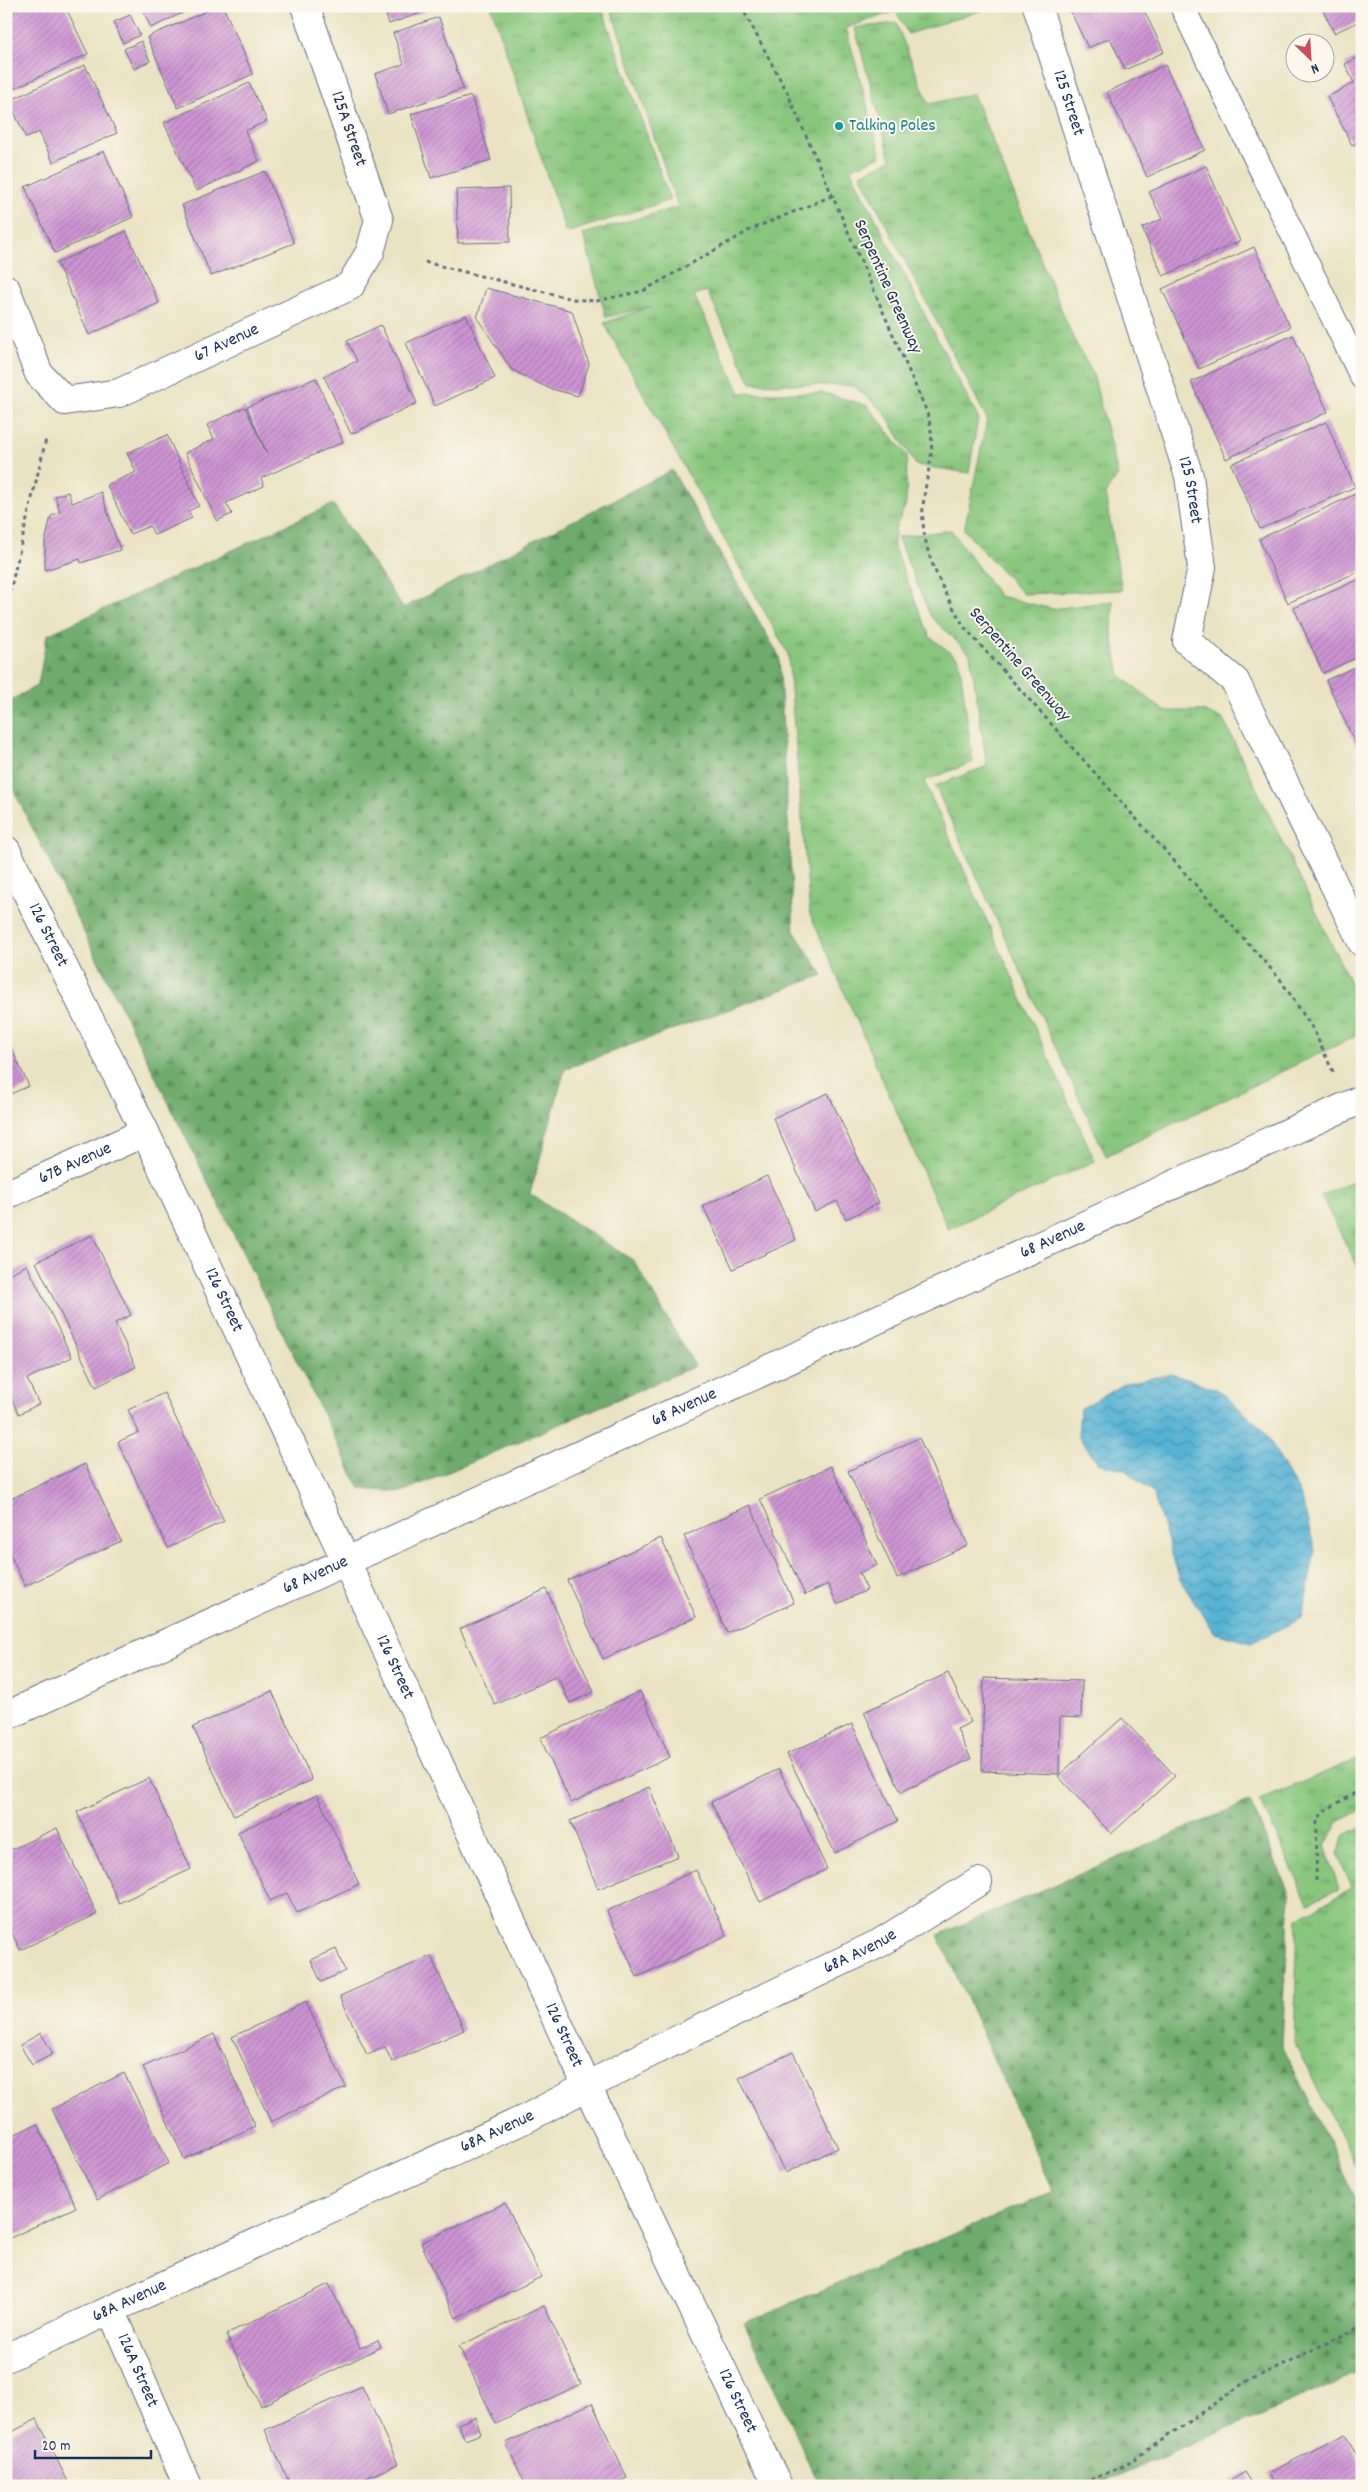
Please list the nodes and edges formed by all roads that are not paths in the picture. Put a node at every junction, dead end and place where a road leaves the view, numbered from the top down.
1 (305, 6) edge
2 (1037, 6) edge
3 (1182, 6) edge
4 (370, 252) joint
5 (6, 289) edge
6 (1362, 377) edge
7 (6, 850) edge
8 (1362, 942) edge
9 (1362, 1099) edge
10 (145, 1132) junction
11 (6, 1195) edge
12 (346, 1561) junction
13 (6, 1716) edge
14 (978, 1882) dead end
15 (586, 2084) junction
16 (111, 2310) junction
17 (6, 2358) edge
18 (188, 2486) edge
19 (778, 2486) edge

1 - 4 street, 125A Street
2 - 8 street, 125 Street
3 - 6 lane
4 - 5 street, 67 Avenue
7 - 10 street, 126 Street
9 - 12 street, 68 Avenue
10 - 11 street, 67B Avenue
10 - 12 street, 126 Street
12 - 13 street, 68 Avenue
12 - 15 street, 126 Street
14 - 15 street, 68A Avenue
15 - 16 street, 68A Avenue
15 - 19 street, 126 Street
16 - 17 street, 68A Avenue
16 - 18 street, 126A Street

